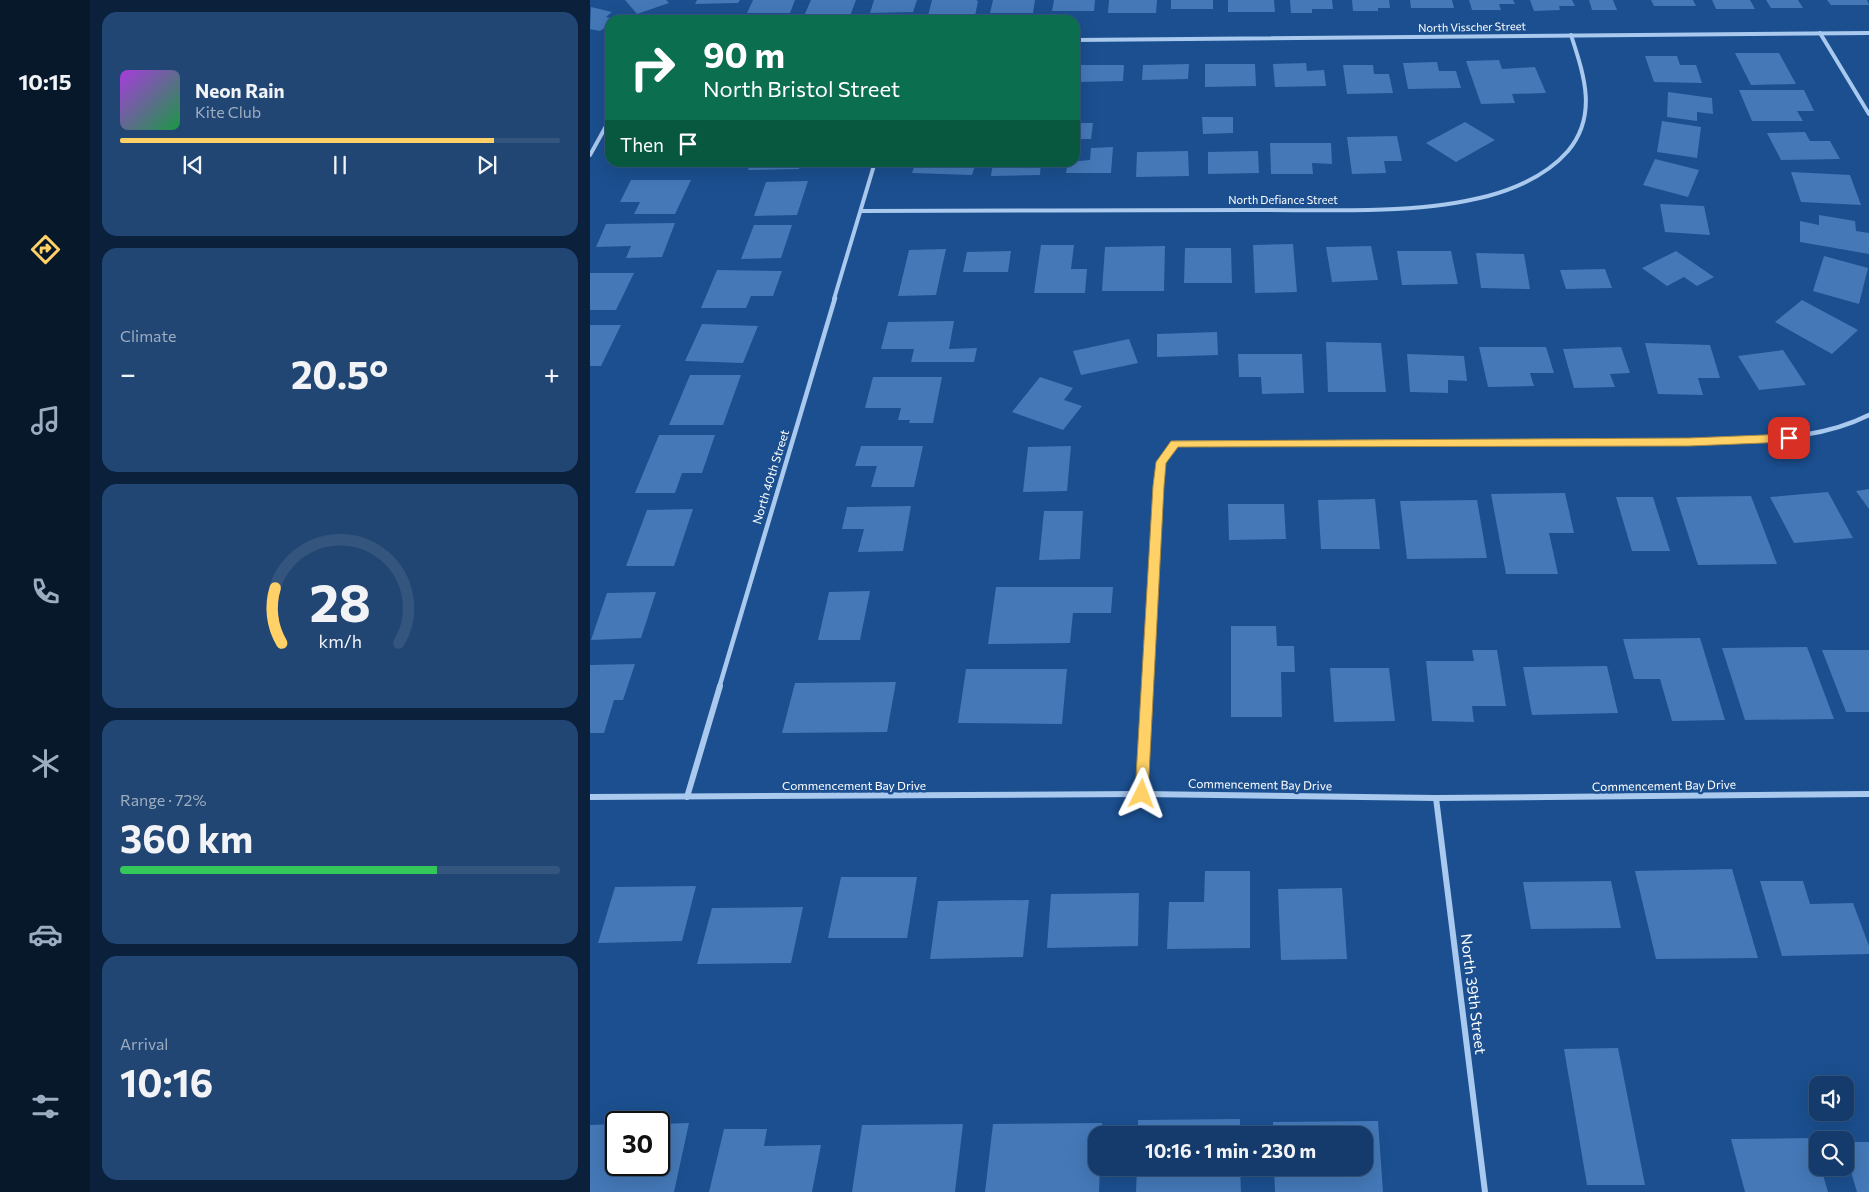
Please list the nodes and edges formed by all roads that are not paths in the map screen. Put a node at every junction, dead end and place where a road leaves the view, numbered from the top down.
1 (1869, 32) edge
2 (1820, 33) junction
3 (1571, 35) junction
4 (1080, 40) edge
5 (1869, 114) edge
6 (605, 128) edge
7 (590, 155) edge
8 (874, 167) edge
9 (861, 211) junction
10 (1869, 415) edge
11 (1142, 794) junction
12 (1869, 794) edge
13 (687, 797) junction
14 (590, 798) edge
15 (1436, 798) junction
16 (1485, 1192) edge

1 - 2 street, North Visscher Street
2 - 3 street, North Visscher Street
2 - 5 street
3 - 4 street, North Visscher Street
3 - 9 street, North Defiance Street
6 - 7 street
8 - 9 street, North 40th Street
9 - 13 street, North 40th Street
10 - 11 street
11 - 13 street, Commencement Bay Drive
11 - 15 street, Commencement Bay Drive
12 - 15 street, Commencement Bay Drive
13 - 14 street, Commencement Bay Drive
15 - 16 street, North 39th Street

